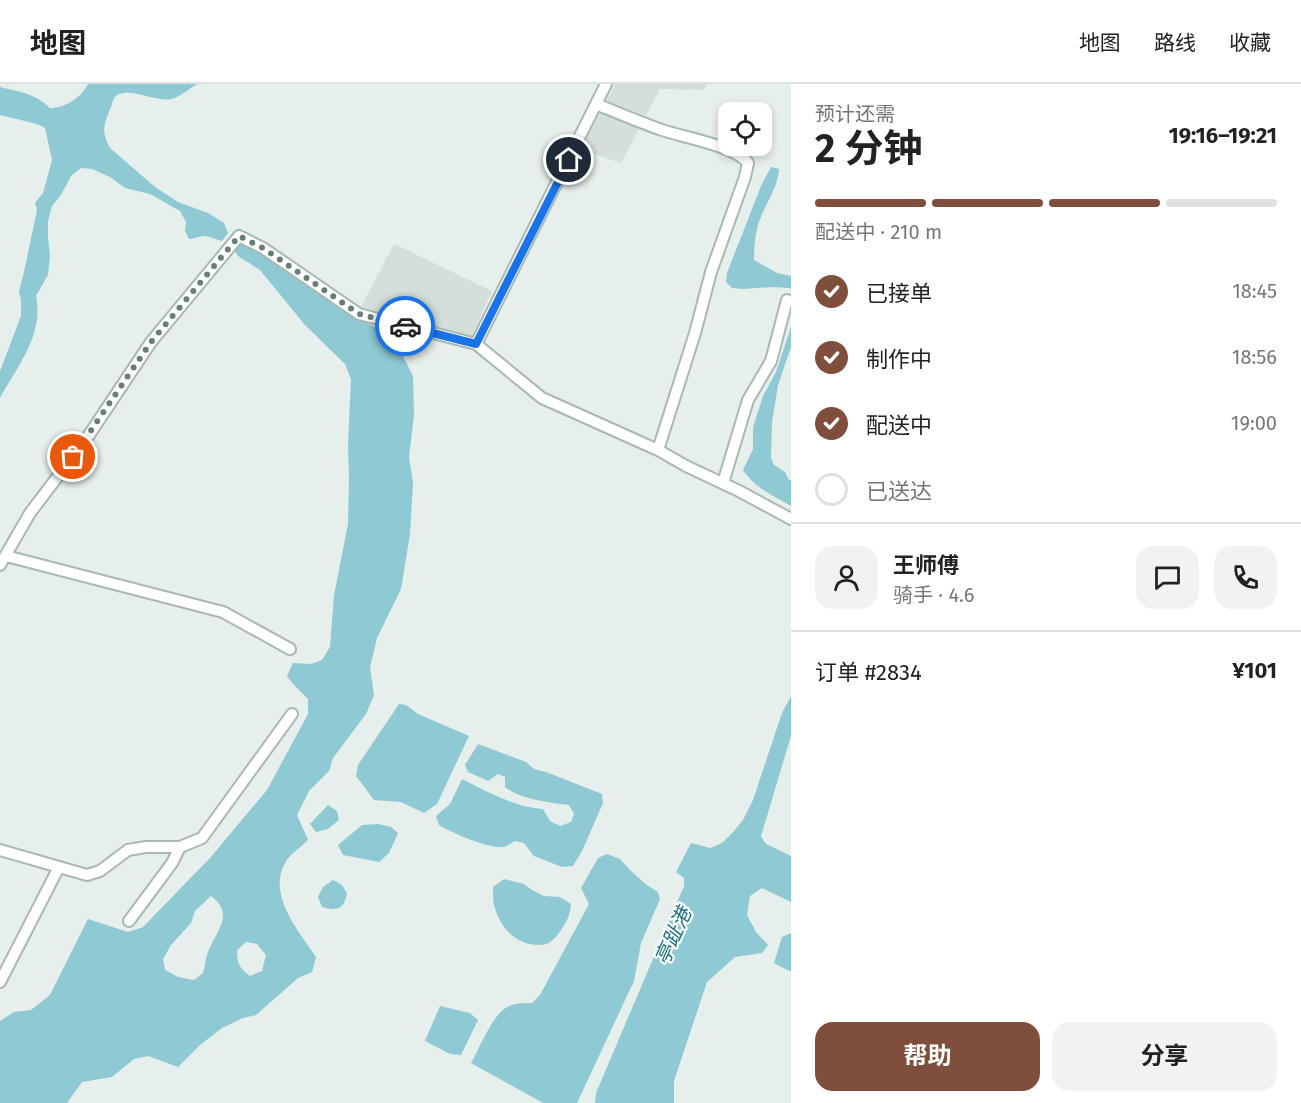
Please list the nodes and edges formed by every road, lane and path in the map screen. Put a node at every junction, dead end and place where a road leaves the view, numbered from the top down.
1 (606, 84) edge
2 (596, 104) junction
3 (787, 300) dead end
4 (476, 344) junction
5 (658, 450) junction
6 (723, 483) junction
7 (791, 519) edge
8 (3, 560) edge
9 (290, 649) dead end
10 (292, 714) dead end
11 (180, 847) junction
12 (0, 850) edge
13 (59, 867) junction
14 (129, 921) dead end
15 (0, 982) edge

1 - 2 street
2 - 4 street
2 - 5 street
3 - 6 street
4 - 5 street
4 - 8 street
5 - 6 street
6 - 7 street
8 - 9 street
10 - 11 street
11 - 13 street
11 - 14 street
12 - 13 street
13 - 15 street

